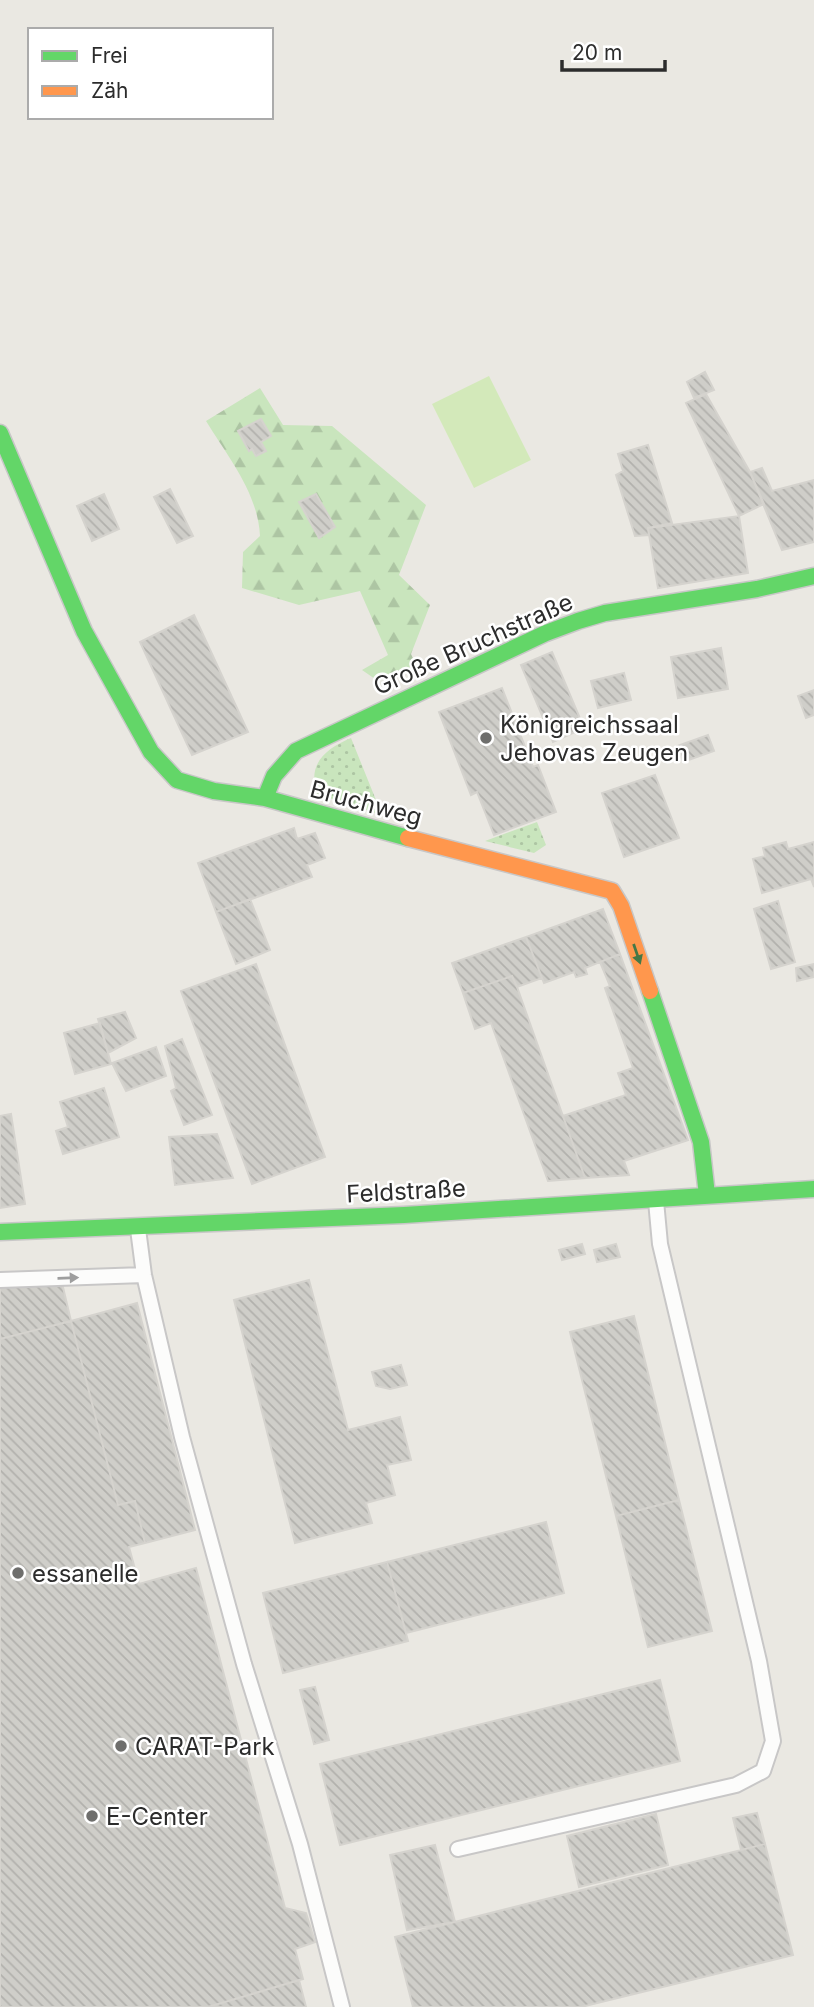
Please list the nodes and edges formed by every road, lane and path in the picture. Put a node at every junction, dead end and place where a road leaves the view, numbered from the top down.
1 (0, 433) edge
2 (814, 576) edge
3 (265, 798) junction
4 (814, 1189) edge
5 (707, 1195) junction
6 (656, 1199) junction
7 (138, 1227) junction
8 (0, 1232) edge
9 (144, 1275) junction
10 (0, 1280) edge
11 (458, 1849) dead end
12 (342, 2007) edge

1 - 3 street, Bruchweg
2 - 3 street, Große Bruchstraße
3 -> 5 street, Bruchweg
4 - 5 street, Feldstraße
5 - 6 street, Feldstraße
6 - 7 street, Feldstraße
6 - 11 lane
7 - 8 street, Feldstraße
7 - 9 lane
10 -> 9 lane
9 - 12 lane

